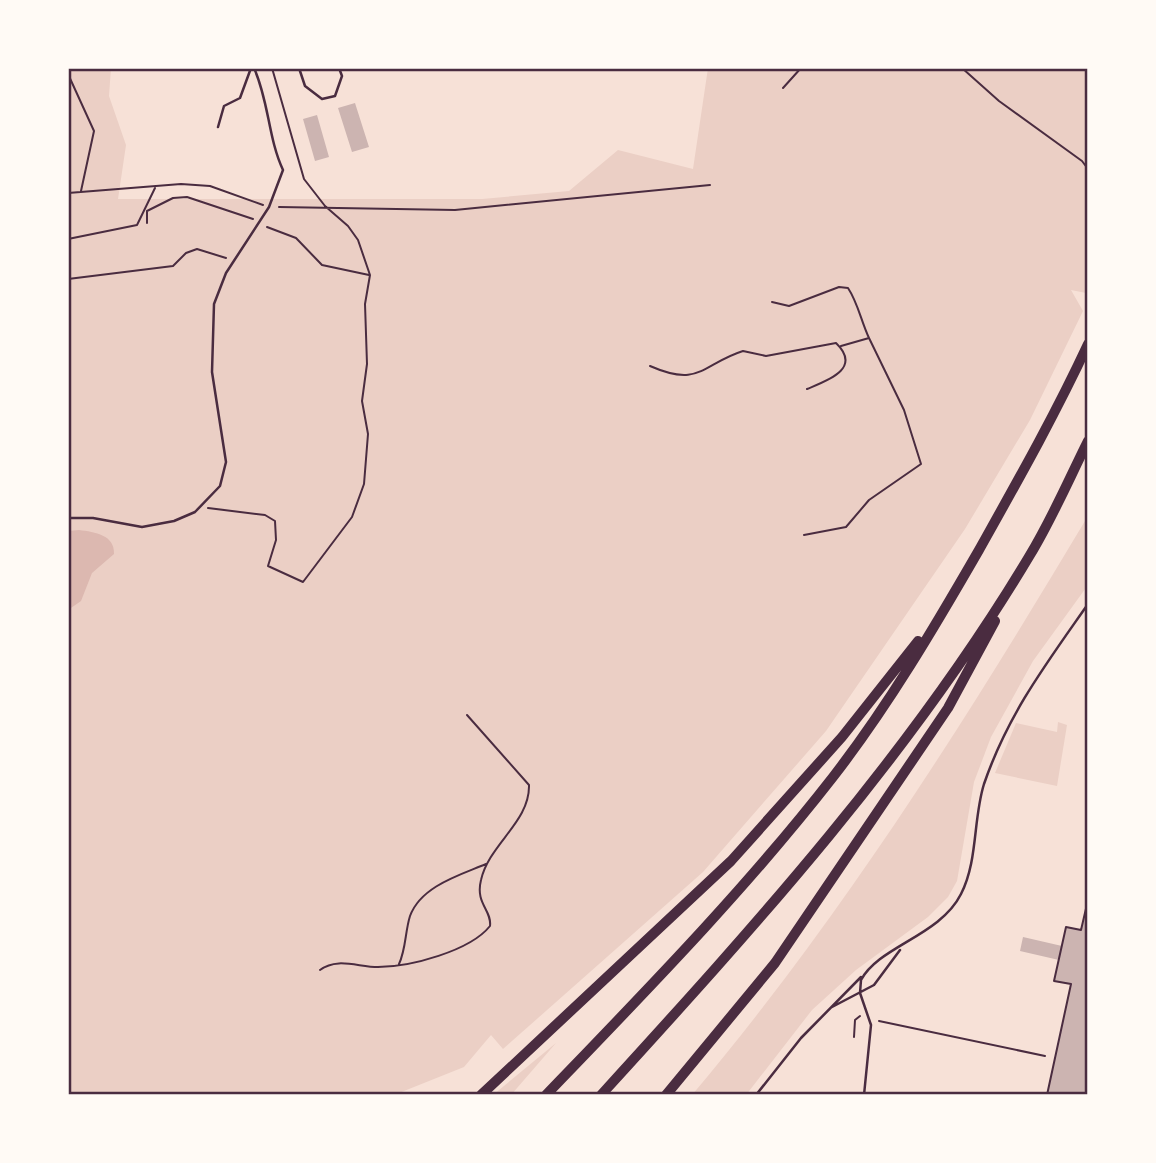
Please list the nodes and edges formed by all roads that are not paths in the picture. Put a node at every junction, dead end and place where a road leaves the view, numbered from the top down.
1 (253, 68) edge
2 (299, 68) edge
3 (339, 68) edge
4 (218, 127) dead end
5 (1088, 344) edge
6 (1088, 441) edge
7 (68, 518) edge
8 (1031, 554) junction
9 (951, 599) junction
10 (1088, 604) edge
11 (905, 945) junction
12 (863, 975) junction
13 (860, 993) junction
14 (821, 1016) junction
15 (481, 1095) edge
16 (546, 1095) edge
17 (601, 1095) edge
18 (666, 1095) edge
19 (756, 1095) edge
20 (864, 1095) edge

1 - 4 lane
1 - 7 lane
2 - 3 lane
5 - 9 highway
6 - 8 highway
8 - 17 highway
8 - 18 highway
9 - 15 highway
9 - 16 highway
10 - 11 lane
11 - 12 lane
11 - 13 lane
12 - 13 lane
12 - 14 lane
13 - 14 lane
13 - 20 lane
14 - 19 lane

